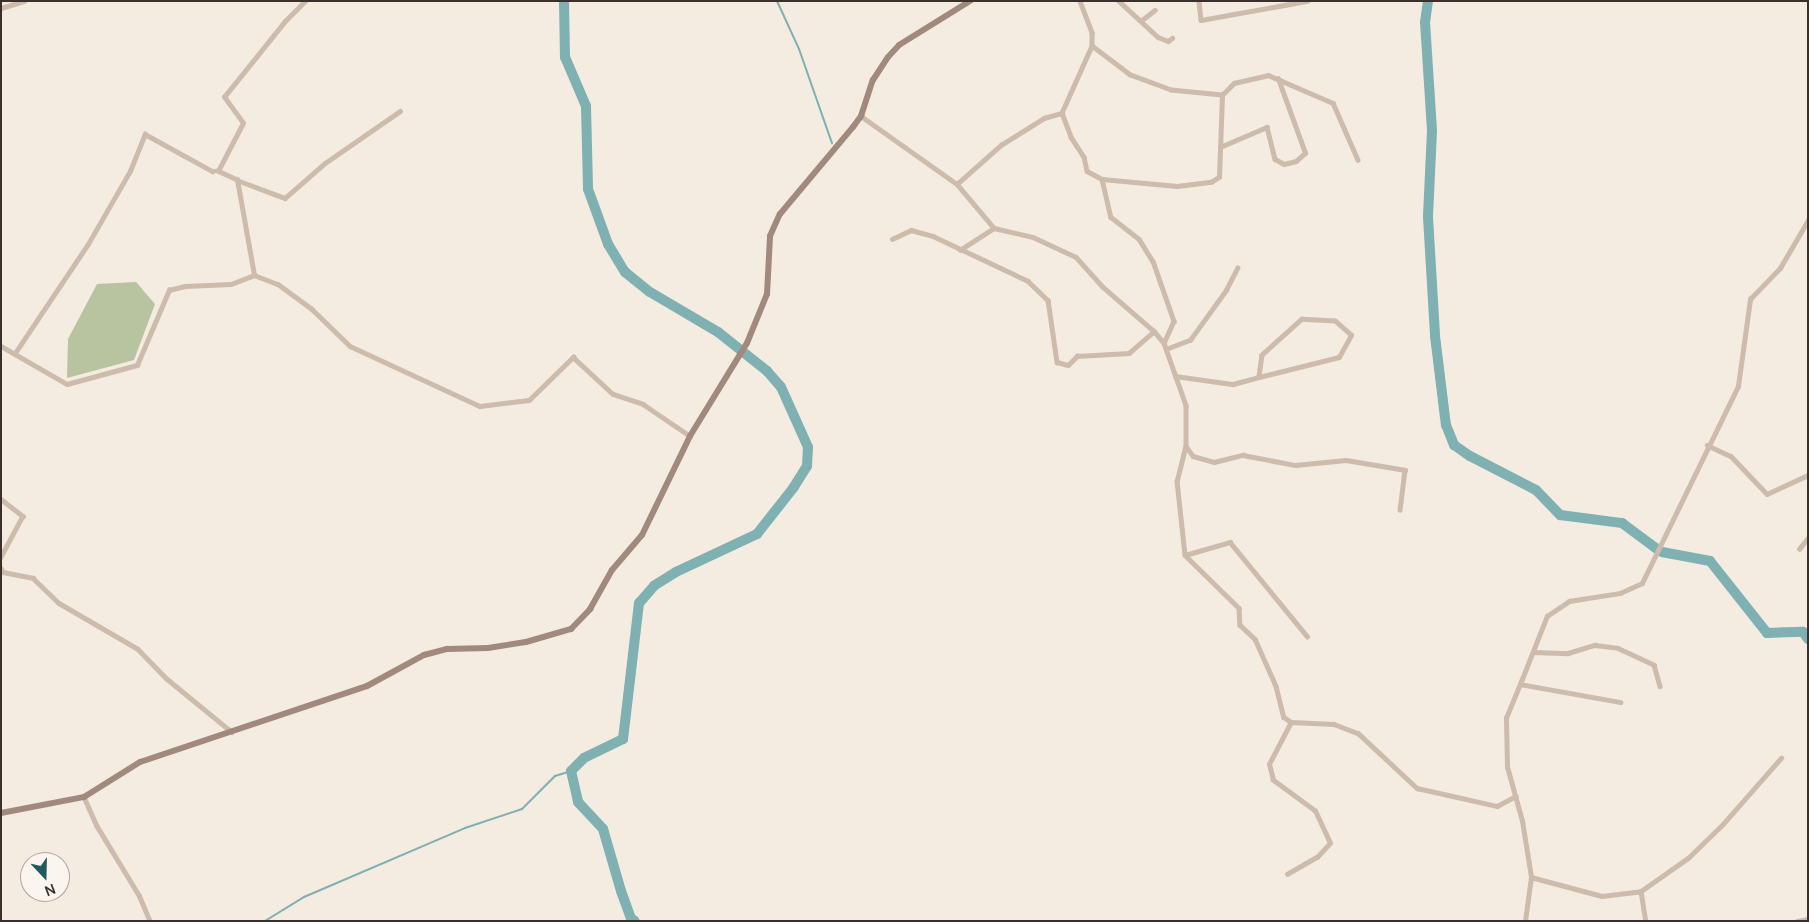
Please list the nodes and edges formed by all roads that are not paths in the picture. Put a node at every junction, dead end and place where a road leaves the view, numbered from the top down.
1 (24, 1) edge
2 (305, 1) edge
3 (970, 1) edge
4 (1080, 1) edge
5 (1119, 1) edge
6 (1199, 1) edge
7 (1307, 1) edge
8 (1, 8) edge
9 (1155, 10) dead end
10 (1142, 20) junction
11 (1172, 38) dead end
12 (1092, 46) junction
13 (1278, 79) junction
14 (1222, 95) junction
15 (400, 111) dead end
16 (1062, 113) junction
17 (861, 116) junction
18 (1220, 147) junction
19 (1358, 160) dead end
20 (218, 171) junction
21 (1102, 179) junction
22 (237, 180) junction
23 (957, 184) junction
24 (1808, 220) edge
25 (994, 228) junction
26 (892, 239) dead end
27 (960, 250) junction
28 (1237, 268) dead end
29 (254, 275) junction
30 (1154, 331) junction
31 (1164, 343) junction
32 (1, 346) edge
33 (1166, 349) junction
34 (15, 353) junction
35 (1176, 376) junction
36 (1259, 377) junction
37 (690, 436) junction
38 (1707, 445) junction
39 (1186, 446) junction
40 (1808, 475) edge
41 (1, 500) edge
42 (1400, 510) dead end
43 (1808, 538) edge
44 (1799, 549) dead end
45 (1185, 555) junction
46 (1, 557) edge
47 (1, 568) edge
48 (1307, 636) dead end
49 (1533, 652) junction
50 (1520, 684) junction
51 (1660, 686) dead end
52 (1620, 702) dead end
53 (1291, 722) junction
54 (232, 732) junction
55 (1781, 758) dead end
56 (1516, 796) junction
57 (84, 797) junction
58 (1, 813) edge
59 (1287, 874) dead end
60 (1530, 877) junction
61 (1641, 891) junction
62 (1808, 919) edge
63 (150, 921) edge
64 (1525, 921) edge
65 (1646, 921) edge
66 (1797, 921) edge

1 - 8 street
2 - 20 street
3 - 17 street
4 - 12 street
5 - 10 street
6 - 7 street
9 - 10 street
10 - 11 street
12 - 14 street
12 - 16 street
13 - 14 street
13 - 18 street
13 - 19 street
14 - 18 street
15 - 22 street
16 - 21 street
16 - 23 street
17 - 23 street
17 - 37 street
18 - 21 street
20 - 22 street
20 - 34 street
21 - 31 street
22 - 29 street
23 - 25 street
24 - 38 street
25 - 27 street
25 - 30 street
26 - 27 street
27 - 30 street
28 - 33 street
29 - 34 street
29 - 37 street
30 - 31 street
31 - 33 street
32 - 34 street
33 - 35 street
35 - 36 street
35 - 39 street
36 - 36 street
37 - 54 street
38 - 40 street
38 - 49 street
39 - 42 street
39 - 45 street
41 - 46 street
43 - 44 street
45 - 48 street
45 - 53 street
47 - 54 street
49 - 50 street
49 - 51 street
50 - 52 street
50 - 56 street
53 - 56 street
53 - 59 street
54 - 57 street
55 - 61 street
56 - 60 street
57 - 58 street
57 - 63 street
60 - 61 street
60 - 64 street
61 - 65 street
62 - 66 street

